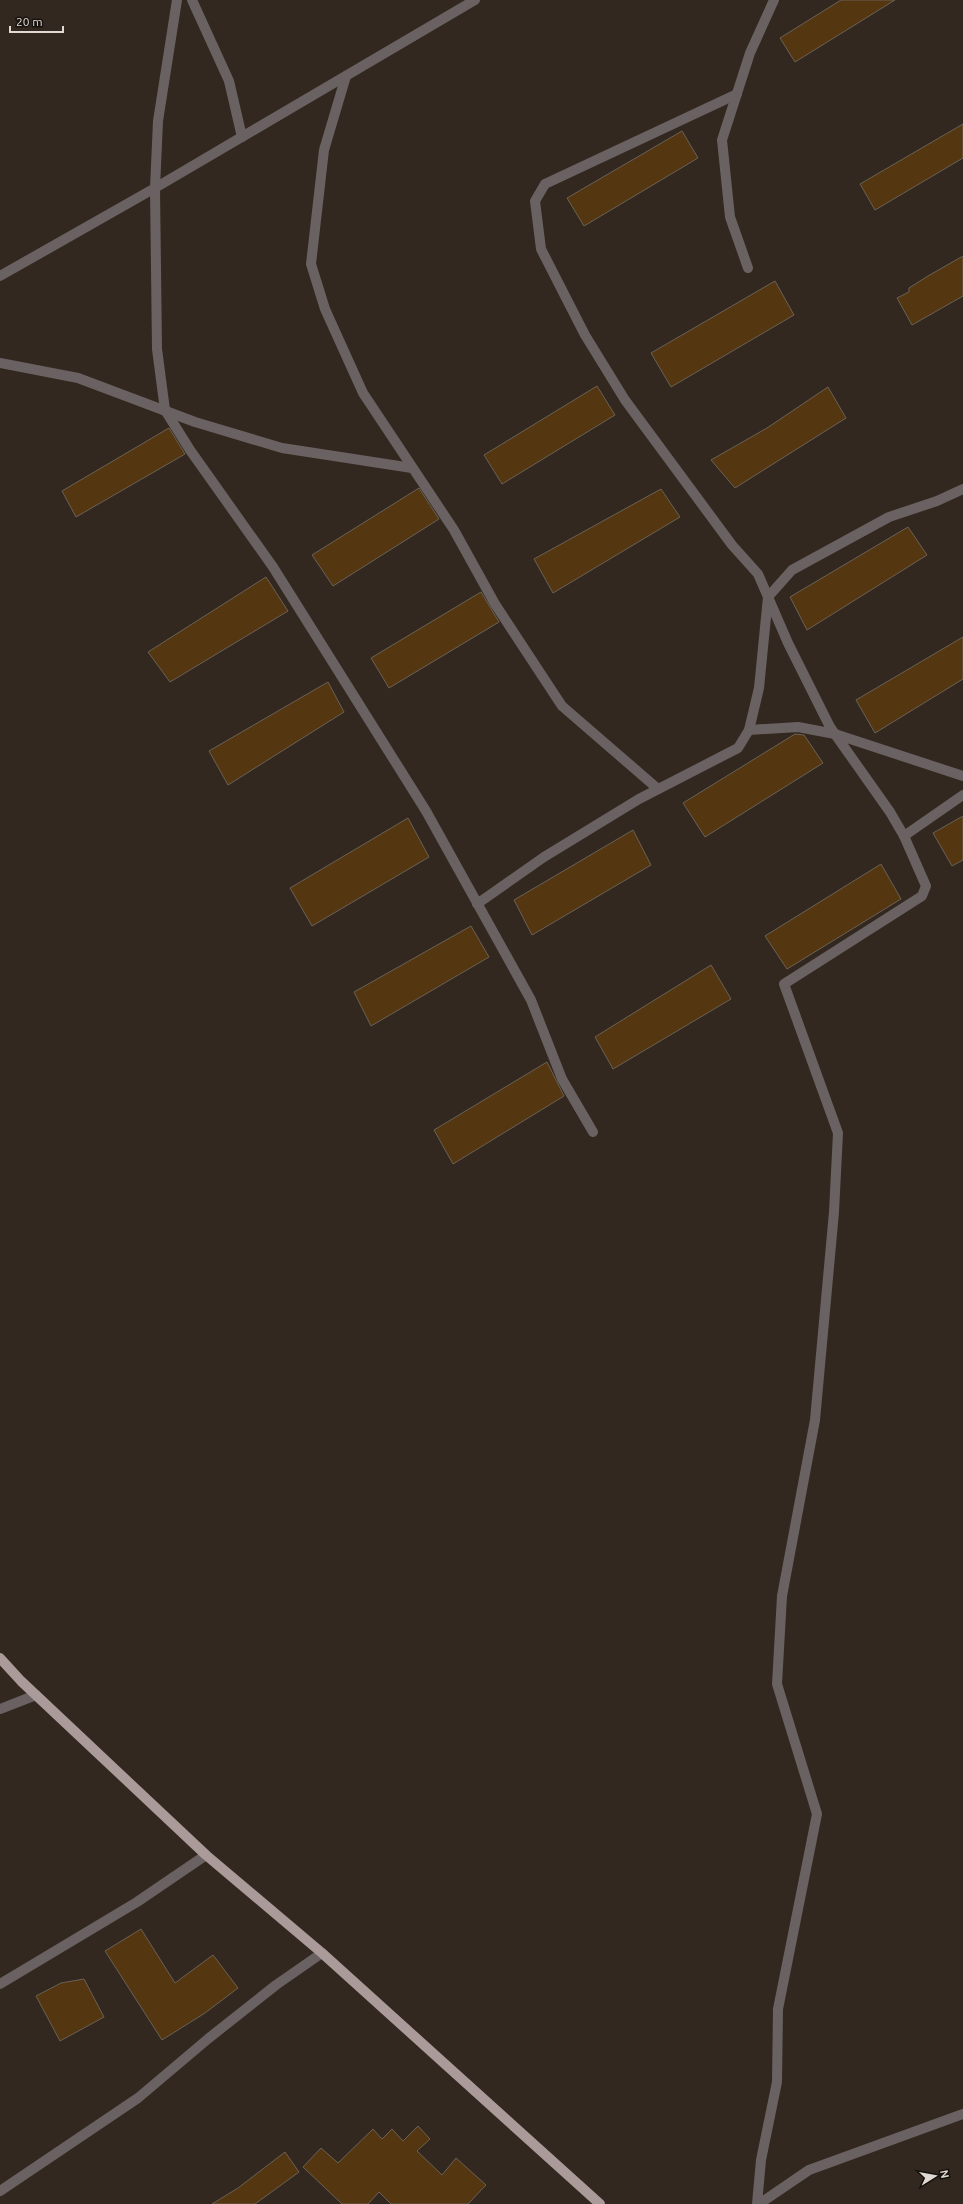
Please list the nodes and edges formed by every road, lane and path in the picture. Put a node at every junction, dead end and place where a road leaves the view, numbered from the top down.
1 (177, 0) edge
2 (192, 0) edge
3 (475, 0) edge
4 (774, 0) edge
5 (346, 76) junction
6 (737, 94) junction
7 (242, 137) junction
8 (155, 188) junction
9 (748, 268) dead end
10 (0, 276) edge
11 (0, 364) edge
12 (165, 410) junction
13 (412, 468) junction
14 (962, 487) edge
15 (768, 597) junction
16 (749, 730) junction
17 (835, 734) junction
18 (963, 776) edge
19 (658, 789) junction
20 (963, 795) edge
21 (904, 836) junction
22 (477, 904) junction
23 (593, 1132) dead end
24 (0, 1658) edge
25 (36, 1695) junction
26 (0, 1709) edge
27 (206, 1854) junction
28 (322, 1953) junction
29 (0, 1984) edge
30 (963, 2114) edge
31 (1, 2187) edge
32 (600, 2204) edge
33 (758, 2204) edge

1 - 8 street
2 - 7 street
3 - 5 street
4 - 6 street
5 - 7 street
5 - 13 street
6 - 9 street
6 - 15 street
7 - 8 street
8 - 10 street
8 - 12 street
11 - 12 street
12 - 13 street
12 - 22 street
13 - 19 street
14 - 15 street
15 - 16 street
15 - 17 street
16 - 17 street
16 - 19 street
17 - 18 street
17 - 21 street
19 - 22 street
20 - 21 street
21 - 33 street
22 - 23 street
24 - 25 main road
25 - 26 street
25 - 27 main road
27 - 28 main road
27 - 29 street
28 - 31 street
28 - 32 main road
30 - 33 street

